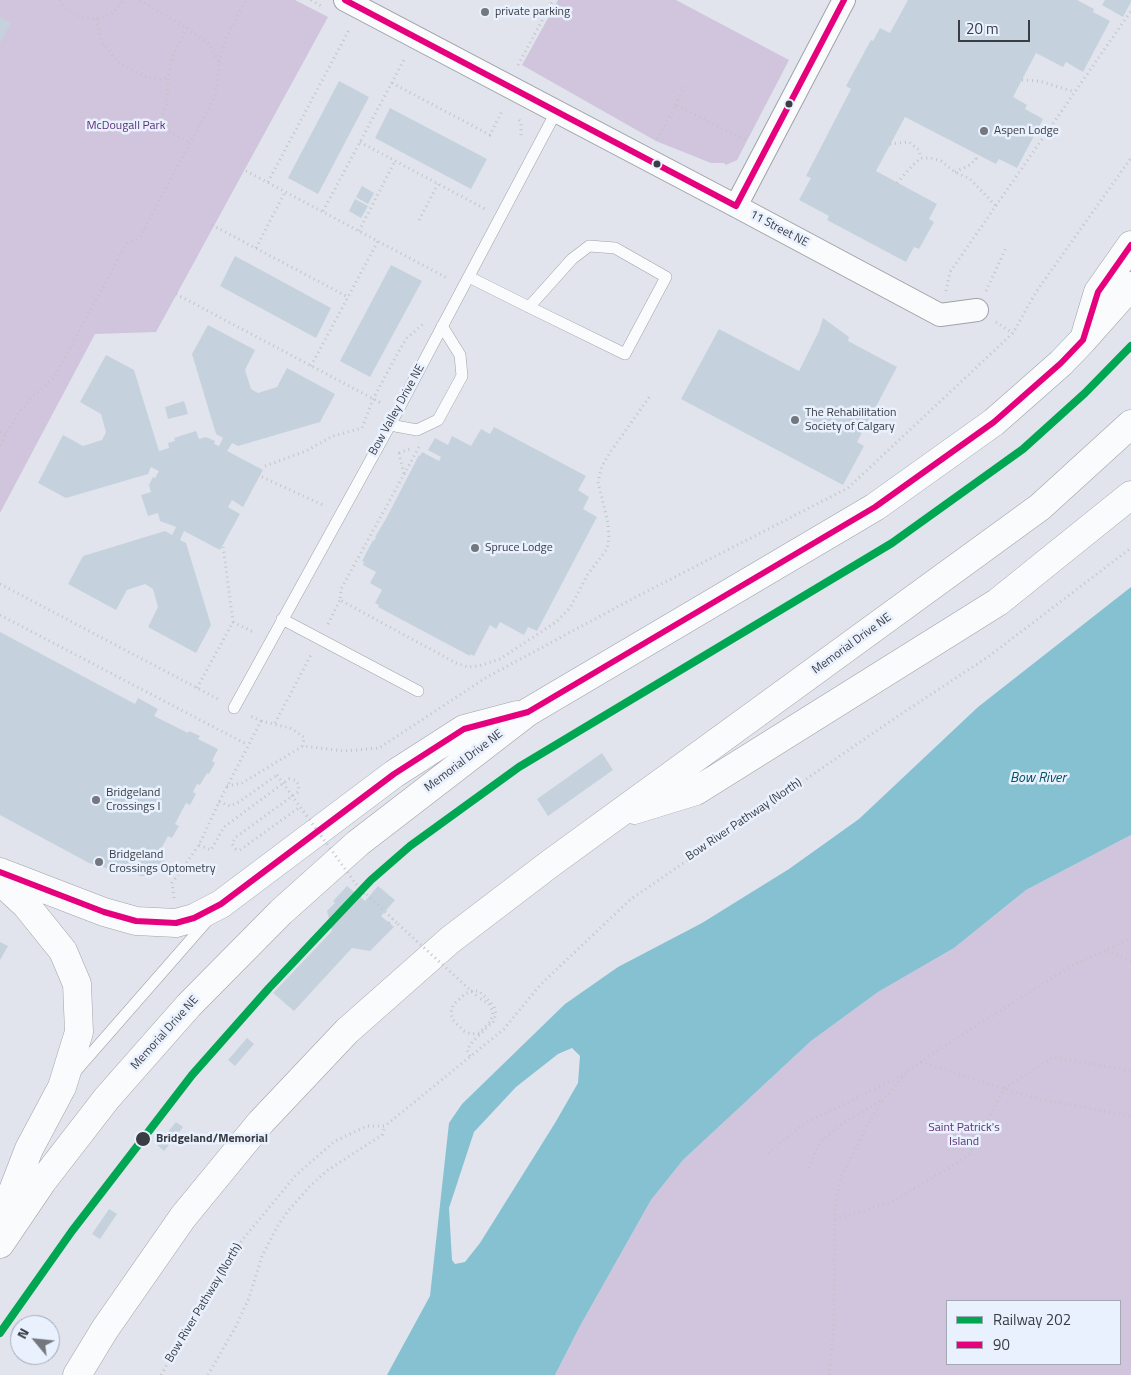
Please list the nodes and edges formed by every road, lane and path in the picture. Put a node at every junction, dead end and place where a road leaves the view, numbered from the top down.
1 (60, 0) edge
2 (124, 0) edge
3 (139, 0) edge
4 (246, 0) edge
5 (311, 0) edge
6 (554, 0) edge
7 (844, 0) edge
8 (343, 5) edge
9 (1131, 11) edge
10 (96, 19) junction
11 (187, 28) junction
12 (416, 38) junction
13 (219, 62) junction
14 (168, 78) junction
15 (1022, 80) dead end
16 (392, 82) junction
17 (685, 87) dead end
18 (1075, 92) junction
19 (504, 98) junction
20 (510, 112) dead end
21 (556, 112) junction
22 (516, 117) dead end
23 (748, 141) dead end
24 (360, 142) junction
25 (521, 142) dead end
26 (190, 143) junction
27 (890, 144) dead end
28 (975, 154) dead end
29 (922, 158) junction
30 (1131, 158) edge
31 (395, 161) junction
32 (246, 171) dead end
33 (955, 172) junction
34 (268, 182) junction
35 (897, 183) dead end
36 (438, 184) junction
37 (286, 192) junction
38 (488, 200) dead end
39 (736, 206) junction
40 (996, 206) junction
41 (484, 208) junction
42 (323, 212) junction
43 (500, 217) junction
44 (419, 220) dead end
45 (212, 225) dead end
46 (358, 231) junction
47 (378, 241) junction
48 (1131, 245) edge
49 (256, 248) junction
50 (466, 282) junction
51 (1131, 286) edge
52 (176, 294) dead end
53 (348, 297) junction
54 (529, 307) junction
55 (977, 310) dead end
56 (940, 316) junction
57 (428, 320) dead end
58 (442, 326) junction
59 (1083, 340) junction
60 (311, 366) junction
61 (650, 396) dead end
62 (372, 399) junction
63 (397, 412) junction
64 (1131, 424) edge
65 (390, 425) junction
66 (0, 432) edge
67 (6, 434) junction
68 (0, 445) edge
69 (419, 446) dead end
70 (265, 466) dead end
71 (262, 478) dead end
72 (1131, 495) edge
73 (341, 513) junction
74 (224, 546) dead end
75 (1131, 548) edge
76 (0, 584) edge
77 (340, 600) junction
78 (0, 615) edge
79 (282, 620) junction
80 (233, 622) junction
81 (320, 639) junction
82 (271, 641) junction
83 (197, 688) junction
84 (418, 691) dead end
85 (234, 708) junction
86 (528, 712) junction
87 (261, 721) junction
88 (275, 723) junction
89 (248, 745) junction
90 (303, 746) junction
91 (227, 786) junction
92 (219, 802) junction
93 (300, 807) junction
94 (614, 816) junction
95 (199, 845) junction
96 (0, 872) edge
97 (0, 880) edge
98 (172, 883) dead end
99 (365, 892) junction
100 (360, 897) dead end
101 (222, 904) junction
102 (393, 919) junction
103 (389, 923) dead end
104 (1131, 938) edge
105 (1106, 950) junction
106 (1131, 960) edge
107 (470, 1056) junction
108 (921, 1062) junction
109 (1131, 1071) edge
110 (906, 1073) junction
111 (62, 1087) junction
112 (1004, 1089) junction
113 (884, 1099) junction
114 (1131, 1116) edge
115 (386, 1126) junction
116 (768, 1153) dead end
117 (809, 1168) dead end
118 (835, 1219) junction
119 (0, 1224) edge
120 (0, 1244) edge
121 (77, 1375) edge
122 (161, 1375) edge
123 (208, 1375) edge
124 (829, 1375) edge

1 - 10 path
2 - 10 path
3 - 11 path
4 - 13 path
5 - 8 path
6 - 19 path
7 - 39 street
8 - 12 street, 11 Street NE
8 - 34 path
9 - 18 path
10 - 14 path
11 - 13 path
11 - 14 path
12 - 16 path
12 - 19 street, 11 Street NE
13 - 26 path
14 - 26 path
15 - 18 path
16 - 19 path
16 - 24 path
17 - 23 path
18 - 40 path
19 - 20 path
19 - 21 street, 11 Street NE
21 - 39 street, 11 Street NE
21 - 43 lane, Bow Valley Drive NE
22 - 25 path
24 - 31 path
24 - 42 path
26 - 67 path
27 - 29 path
28 - 33 path
29 - 33 path
29 - 35 path
30 - 90 path
31 - 36 path
31 - 46 path
32 - 34 path
33 - 40 path
34 - 37 path
36 - 41 path
36 - 44 path
37 - 42 path
37 - 49 path
38 - 41 path
39 - 56 street, 11 Street NE
40 - 56 path
41 - 43 path
42 - 46 path
43 - 50 lane, Bow Valley Drive NE
45 - 49 path
46 - 47 path
47 - 50 path
47 - 53 path
48 - 59 highway
49 - 53 path
50 - 54 lane
50 - 58 lane, Bow Valley Drive NE
51 - 59 highway, Memorial Drive NE
52 - 60 path
53 - 60 path
54 - 54 lane
55 - 56 street
57 - 62 path
58 - 63 lane, Bow Valley Drive NE
58 - 65 lane
59 - 86 highway, Memorial Drive NE
60 - 62 path
61 - 77 path
62 - 63 path
62 - 70 path
63 - 65 lane, Bow Valley Drive NE
64 - 94 highway, Memorial Drive NE
65 - 73 lane, Bow Valley Drive NE
66 - 67 path
67 - 68 path
69 - 77 path
71 - 73 path
72 - 94 highway
73 - 79 lane, Bow Valley Drive NE
74 - 80 path
75 - 107 path, Bow River Pathway (North)
76 - 83 path
77 - 81 path
78 - 89 path
79 - 81 lane
79 - 82 lane, Bow Valley Drive NE
80 - 82 path
80 - 83 path
81 - 84 lane
81 - 88 path
82 - 85 lane, Bow Valley Drive NE
83 - 85 path
85 - 87 path
86 - 101 highway
86 - 120 highway, Memorial Drive NE
87 - 88 path
87 - 89 path
88 - 90 path
89 - 91 path
90 - 91 path
91 - 92 path
92 - 93 path, bridge
92 - 95 path
93 - 95 path, bridge
93 - 99 path, bridge
94 - 121 highway, Memorial Drive NE
95 - 98 path
96 - 101 highway
97 - 111 highway
99 - 100 path
99 - 102 path
101 - 111 lane
102 - 103 path
102 - 107 path, bridge
104 - 105 path
105 - 106 path
105 - 108 path
107 - 115 path, Bow River Pathway (North)
108 - 110 path
108 - 112 path
109 - 112 path
110 - 113 path
110 - 116 path
111 - 119 highway
112 - 114 path
112 - 118 path
113 - 117 path
113 - 118 path
115 - 122 path, Bow River Pathway (North)
115 - 123 path, Bow River Pathway (North)
118 - 124 path

